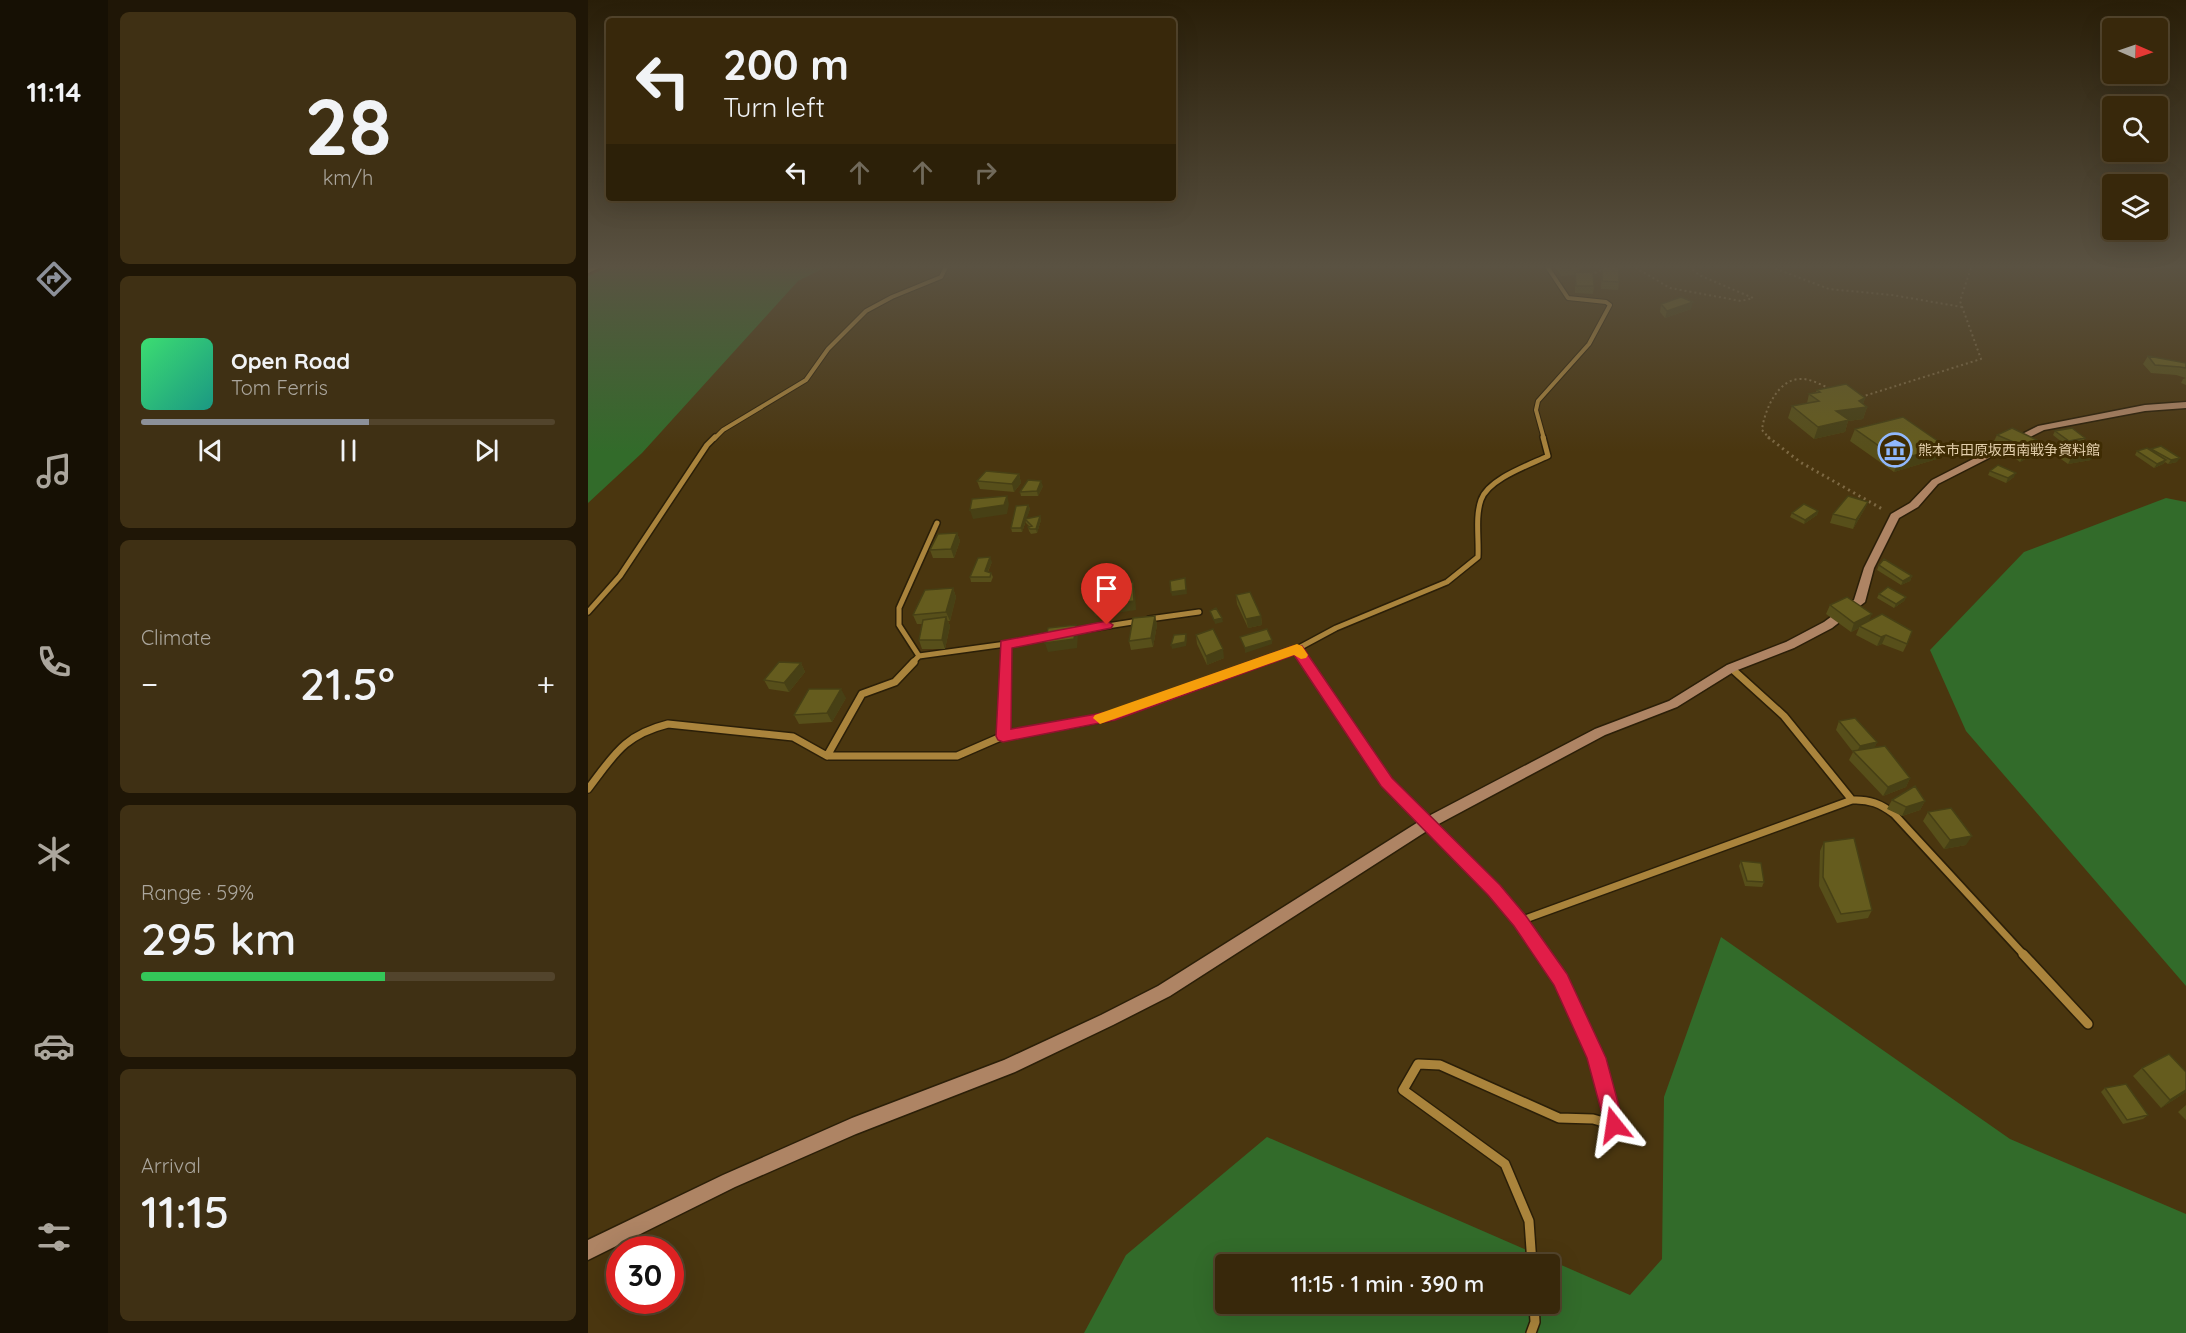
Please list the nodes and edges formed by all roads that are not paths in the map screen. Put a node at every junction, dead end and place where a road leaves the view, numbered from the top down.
1 (849, 327) edge
2 (1598, 327) edge
3 (2186, 405) edge
4 (937, 523) dead end
5 (588, 612) edge
6 (1199, 612) dead end
7 (1006, 644) junction
8 (1297, 649) junction
9 (919, 656) junction
10 (1731, 669) junction
11 (1003, 736) junction
12 (827, 756) junction
13 (588, 789) edge
14 (1852, 800) junction
15 (1428, 823) junction
16 (1520, 921) junction
17 (2088, 1024) dead end
18 (588, 1250) edge
19 (1531, 1254) edge
20 (1535, 1314) edge
21 (1531, 1333) edge

1 - 5 street
2 - 8 street
3 - 10 street
4 - 9 street
6 - 7 street
7 - 9 street
7 - 11 street
8 - 11 street
8 - 15 street
9 - 12 street
10 - 14 street
10 - 15 street
11 - 12 street
12 - 13 street
14 - 16 street
14 - 17 street
15 - 16 street
15 - 18 street
16 - 19 street
20 - 21 street

